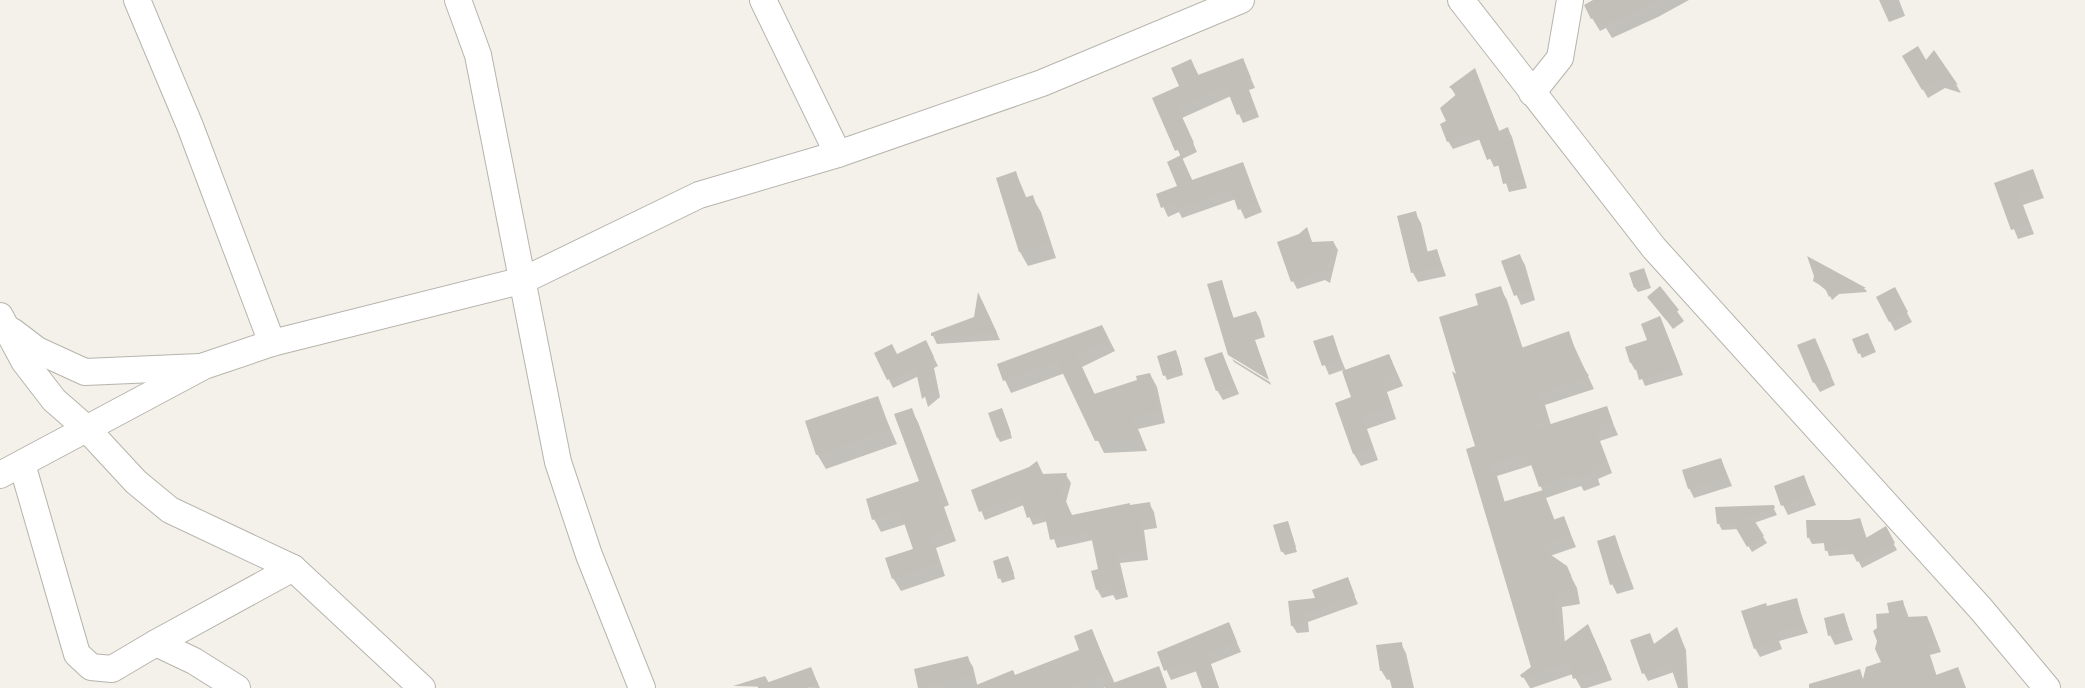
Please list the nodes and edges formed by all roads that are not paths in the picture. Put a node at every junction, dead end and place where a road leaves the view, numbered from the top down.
1 (137, 0) edge
2 (458, 0) edge
3 (763, 0) edge
4 (1241, 0) edge
5 (1461, 0) edge
6 (1570, 0) edge
7 (1532, 93) junction
8 (838, 153) junction
9 (524, 280) junction
10 (2, 321) edge
11 (272, 343) junction
12 (204, 366) junction
13 (86, 428) junction
14 (11, 469) edge
15 (293, 568) junction
16 (156, 643) junction
17 (237, 688) edge
18 (422, 688) edge
19 (642, 688) edge
20 (2047, 688) edge

1 - 11 street
2 - 9 street
3 - 8 street
4 - 8 street
5 - 7 street
6 - 7 street
7 - 20 street
8 - 9 street
9 - 11 street
9 - 19 street
10 - 12 street
10 - 13 street
11 - 12 street
12 - 13 street
13 - 14 street
13 - 15 street
14 - 16 street
15 - 16 street
15 - 18 street
16 - 17 street

